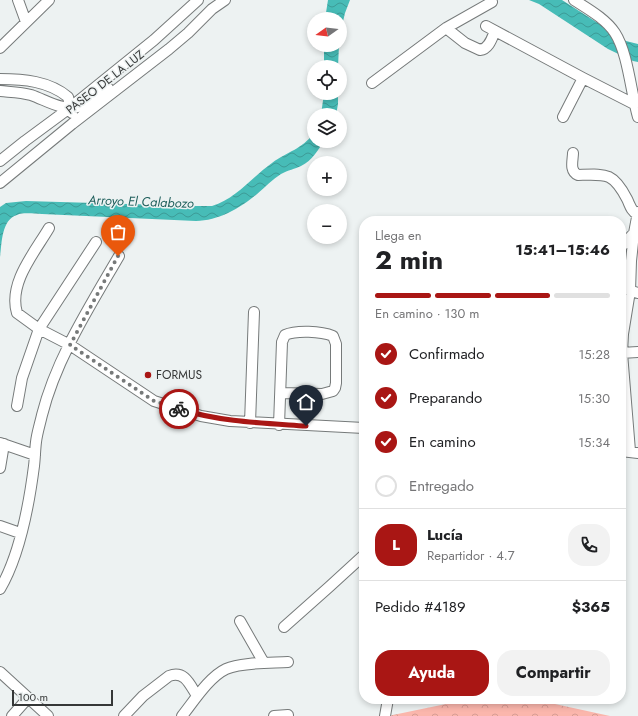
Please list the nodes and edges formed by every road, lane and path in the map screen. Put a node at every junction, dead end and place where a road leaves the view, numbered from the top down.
1 (18, 0) edge
2 (49, 0) edge
3 (198, 0) edge
4 (225, 0) edge
5 (574, 0) edge
6 (492, 2) dead end
7 (26, 22) junction
8 (446, 28) junction
9 (0, 48) edge
10 (150, 63) junction
11 (583, 78) junction
12 (0, 79) edge
13 (28, 81) junction
14 (372, 83) dead end
15 (0, 91) edge
16 (59, 91) junction
17 (24, 94) junction
18 (48, 103) junction
19 (634, 104) junction
20 (71, 107) junction
21 (563, 117) dead end
22 (638, 117) edge
23 (573, 153) dead end
24 (30, 158) junction
25 (0, 161) edge
26 (0, 183) edge
27 (638, 213) edge
28 (50, 228) dead end
29 (634, 232) junction
30 (626, 241) edge
31 (96, 242) dead end
32 (118, 256) dead end
33 (630, 291) edge
34 (254, 312) dead end
35 (626, 316) edge
36 (39, 330) junction
37 (70, 345) junction
38 (638, 352) edge
39 (626, 353) edge
40 (281, 394) junction
41 (626, 402) edge
42 (17, 406) dead end
43 (250, 423) junction
44 (279, 424) junction
45 (359, 428) edge
46 (2, 444) edge
47 (630, 451) edge
48 (35, 455) junction
49 (0, 468) edge
50 (0, 526) edge
51 (20, 533) junction
52 (359, 560) edge
53 (0, 589) edge
54 (240, 621) dead end
55 (284, 627) dead end
56 (288, 662) dead end
57 (264, 663) junction
58 (0, 672) edge
59 (197, 696) junction
60 (28, 698) junction
61 (387, 704) edge
62 (288, 715) dead end
63 (12, 716) edge
64 (48, 716) edge
65 (124, 716) edge
66 (182, 716) edge
67 (274, 716) edge
68 (385, 716) edge

1 - 7 street
2 - 7 street
3 - 20 street, PASEO DE LA LUZ
4 - 10 street, PASEO DE LA LUZ
5 - 19 street
6 - 8 street
7 - 9 street
8 - 11 street
8 - 14 street
10 - 20 street
10 - 24 street, PASEO DE LA LUZ
11 - 19 street
11 - 21 street
12 - 13 street
13 - 16 street
13 - 17 street
15 - 17 street
16 - 18 street
16 - 20 street
17 - 18 street
18 - 20 street
19 - 22 street
20 - 24 street
20 - 25 street, PASEO DE LA LUZ
23 - 27 street
24 - 26 street, PASEO DE LA LUZ
27 - 29 street
28 - 36 street
29 - 30 street
29 - 33 street
31 - 36 street
32 - 37 street
33 - 35 street
34 - 43 street
36 - 37 street
36 - 42 street
37 - 43 street
37 - 48 street
38 - 39 street
40 - 40 street
40 - 44 street
41 - 47 street
43 - 44 street
44 - 45 street
46 - 48 street
46 - 49 street
48 - 51 street
50 - 51 street
51 - 53 street
52 - 55 street
54 - 57 street
56 - 57 street
57 - 59 street
58 - 60 street
59 - 65 street
59 - 66 street
60 - 63 street
60 - 64 street
61 - 68 street
62 - 67 street

